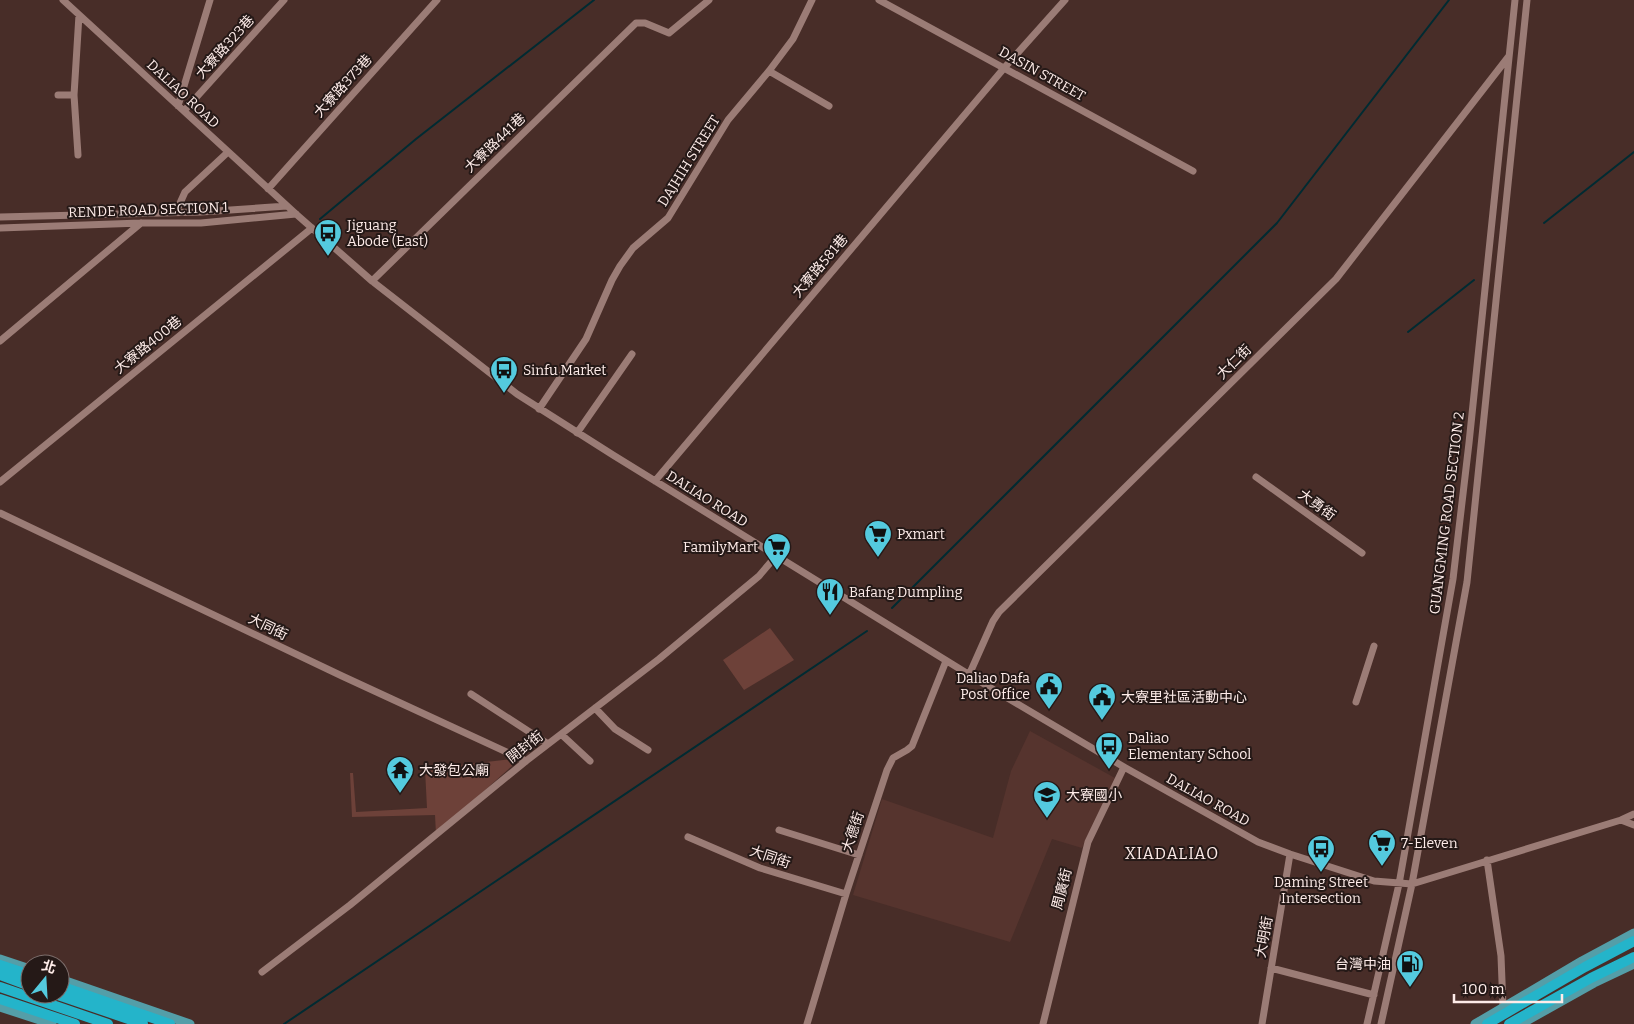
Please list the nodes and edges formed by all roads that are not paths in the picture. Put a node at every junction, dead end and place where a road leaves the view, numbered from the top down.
1 (63, 0) edge
2 (72, 0) edge
3 (210, 0) edge
4 (284, 0) edge
5 (437, 0) edge
6 (709, 0) edge
7 (812, 0) edge
8 (879, 0) edge
9 (1066, 0) edge
10 (1514, 0) edge
11 (1527, 0) edge
12 (72, 8) junction
13 (79, 15) junction
14 (1509, 55) junction
15 (1005, 67) junction
16 (769, 70) junction
17 (58, 95) dead end
18 (74, 95) junction
19 (829, 106) dead end
20 (181, 109) junction
21 (228, 152) junction
22 (78, 155) dead end
23 (1193, 171) dead end
24 (268, 189) junction
25 (287, 206) junction
26 (176, 212) junction
27 (296, 214) junction
28 (0, 217) edge
29 (141, 223) junction
30 (0, 228) edge
31 (312, 228) junction
32 (372, 281) junction
33 (0, 341) edge
34 (632, 354) dead end
35 (539, 409) junction
36 (577, 433) junction
37 (1256, 477) dead end
38 (655, 481) junction
39 (0, 482) edge
40 (0, 513) edge
41 (1362, 553) dead end
42 (776, 556) junction
43 (1374, 646) dead end
44 (946, 661) junction
45 (969, 675) junction
46 (471, 694) dead end
47 (1356, 702) dead end
48 (596, 708) junction
49 (562, 735) junction
50 (548, 744) junction
51 (648, 750) dead end
52 (526, 761) junction
53 (590, 761) dead end
54 (1124, 767) junction
55 (1634, 814) edge
56 (1620, 820) junction
57 (1634, 825) edge
58 (779, 830) dead end
59 (688, 837) dead end
60 (1290, 854) junction
61 (859, 855) junction
62 (1487, 860) junction
63 (1399, 884) junction
64 (1412, 884) junction
65 (846, 894) junction
66 (1634, 933) edge
67 (1634, 941) edge
68 (1634, 957) edge
69 (0, 959) edge
70 (1634, 964) edge
71 (0, 965) edge
72 (20, 966) edge
73 (1271, 968) junction
74 (20, 972) edge
75 (262, 972) dead end
76 (0, 975) edge
77 (1378, 978) junction
78 (1390, 981) junction
79 (20, 982) edge
80 (70, 982) edge
81 (0, 987) edge
82 (70, 989) edge
83 (1374, 994) junction
84 (0, 999) edge
85 (70, 999) edge
86 (0, 1007) edge
87 (1503, 1007) junction
88 (52, 1024) edge
89 (75, 1024) edge
90 (108, 1024) edge
91 (143, 1024) edge
92 (170, 1024) edge
93 (190, 1024) edge
94 (807, 1024) edge
95 (1043, 1024) edge
96 (1262, 1024) edge
97 (1367, 1024) edge
98 (1381, 1024) edge
99 (1475, 1024) edge
100 (1487, 1024) edge
101 (1495, 1024) edge
102 (1509, 1024) edge
103 (1521, 1024) edge

1 - 12 street, DALIAO ROAD
2 - 12 street
3 - 20 street
4 - 20 street, 大寮路323巷
5 - 24 street, 大寮路373巷
6 - 32 street, 大寮路441巷
7 - 16 street, DAJHIH STREET
8 - 15 street, DASIN STREET
9 - 15 street, 大寮路581巷
10 - 14 street, GUANGMING ROAD SECTION 2
11 - 64 street, GUANGMING ROAD SECTION 2
12 - 13 street, DALIAO ROAD
13 - 18 street
13 - 20 street, DALIAO ROAD
14 - 45 street, 大仁街
14 - 63 street, GUANGMING ROAD SECTION 2
15 - 23 street, DASIN STREET
15 - 38 street, 大寮路581巷
16 - 19 street
16 - 35 street, DAJHIH STREET
17 - 18 street
18 - 22 street
20 - 21 street, DALIAO ROAD
21 - 24 street, DALIAO ROAD
21 - 26 street
24 - 25 street, DALIAO ROAD
25 - 26 street, RENDE ROAD SECTION 1
25 - 27 street, DALIAO ROAD
26 - 28 street, RENDE ROAD SECTION 1
27 - 29 street, RENDE ROAD SECTION 1
27 - 31 street, DALIAO ROAD
29 - 30 street, RENDE ROAD SECTION 1
29 - 33 street
31 - 32 street, DALIAO ROAD
31 - 39 street, 大寮路400巷
32 - 35 street, DALIAO ROAD
34 - 36 street
35 - 36 street, DALIAO ROAD
36 - 38 street, DALIAO ROAD
37 - 41 street, 大勇街
38 - 42 street, DALIAO ROAD
40 - 52 street, 大同街
42 - 44 street, DALIAO ROAD
42 - 48 street, 開封街
43 - 47 street
44 - 45 street, DALIAO ROAD
44 - 61 street, 大德街
45 - 54 street, DALIAO ROAD
46 - 50 street
48 - 49 street, 開封街
48 - 51 street
49 - 50 street, 開封街
49 - 53 street
50 - 52 street, 開封街
52 - 75 street, 開封街
54 - 60 street, DALIAO ROAD
54 - 95 street, 周廣街
55 - 56 street, DALIAO ROAD
56 - 57 street
56 - 62 street, DALIAO ROAD
58 - 61 street
59 - 65 street, 大同街
60 - 63 street, DALIAO ROAD
60 - 73 street, 大明街
61 - 65 street, 大德街
62 - 64 street, DALIAO ROAD
62 - 87 street
63 - 64 street, DALIAO ROAD
63 - 77 street, GUANGMING ROAD SECTION 2
64 - 78 street, GUANGMING ROAD SECTION 2
65 - 94 street, 大德街
66 - 87 main road
67 - 100 highway
68 - 102 highway
69 - 72 main road
70 - 103 main road
71 - 74 highway
73 - 83 street
73 - 96 street, 大明街
76 - 79 highway
77 - 78 street
77 - 83 street, GUANGMING ROAD SECTION 2
78 - 98 street, GUANGMING ROAD SECTION 2
80 - 93 main road
81 - 90 highway
82 - 92 highway
83 - 97 street, GUANGMING ROAD SECTION 2
84 - 89 highway
85 - 91 highway
86 - 88 main road
87 - 99 main road
87 - 101 street

